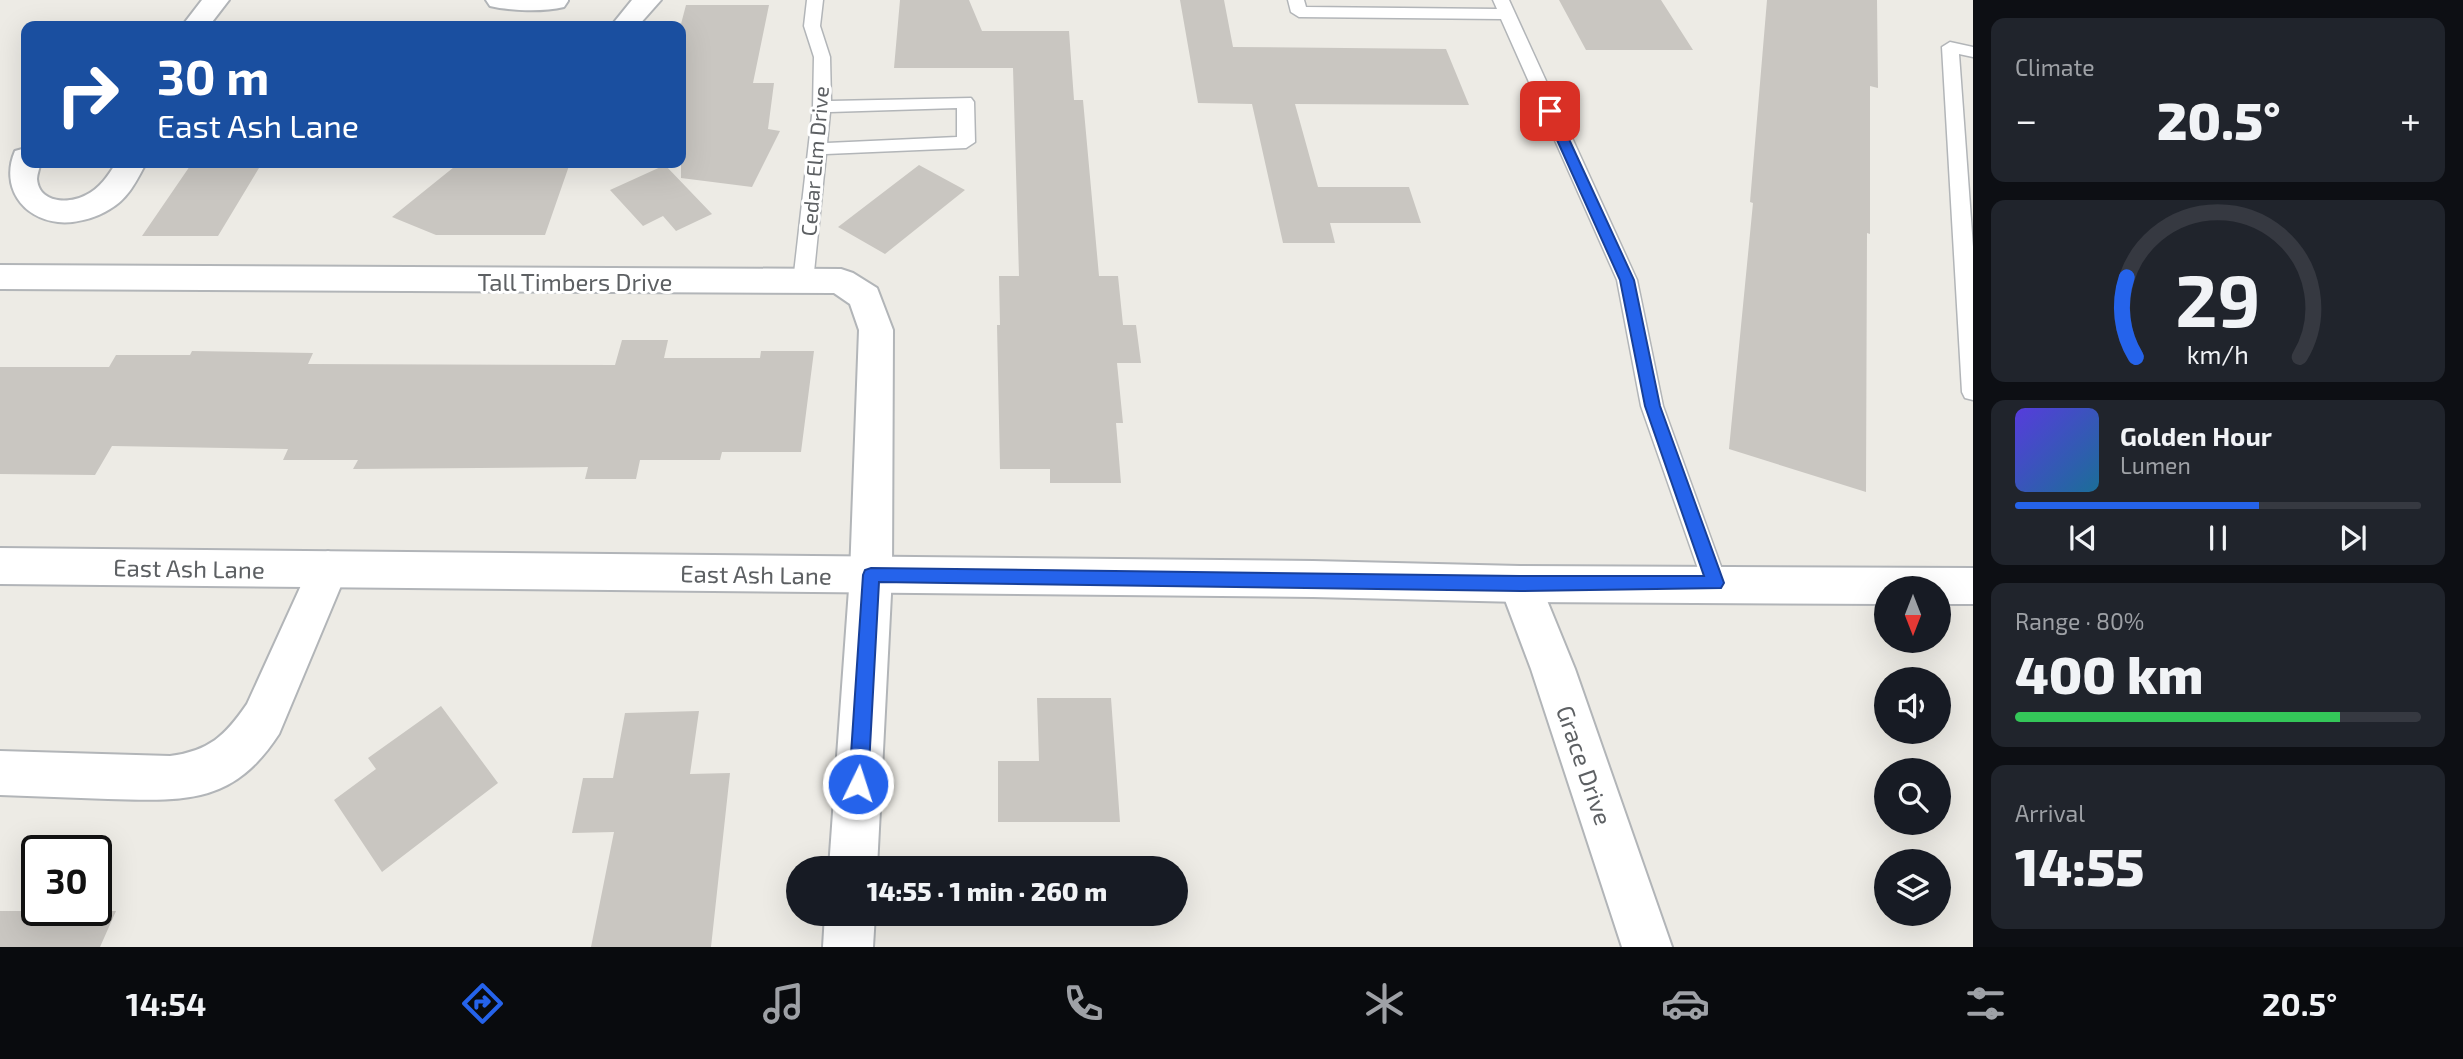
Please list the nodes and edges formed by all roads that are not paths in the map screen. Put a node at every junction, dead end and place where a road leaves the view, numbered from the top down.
1 (216, 0) edge
2 (499, 0) edge
3 (555, 0) edge
4 (648, 0) edge
5 (815, 0) edge
6 (1296, 0) edge
7 (1504, 7) edge
8 (199, 21) edge
9 (551, 21) edge
10 (628, 21) edge
11 (1973, 52) edge
12 (822, 107) junction
13 (818, 149) junction
14 (21, 162) edge
15 (128, 168) edge
16 (0, 277) edge
17 (803, 282) junction
18 (1973, 392) edge
19 (0, 566) edge
20 (328, 569) junction
21 (871, 575) junction
22 (1715, 583) junction
23 (1520, 584) junction
24 (1973, 586) edge
25 (0, 773) edge
26 (854, 856) edge
27 (849, 926) edge
28 (848, 947) edge
29 (1647, 947) edge

1 - 8 street
2 - 3 street
3 - 9 street
4 - 10 street
5 - 12 lane, Cedar Elm Drive
6 - 7 lane
7 - 22 lane
11 - 18 lane
12 - 13 lane, Cedar Elm Drive
12 - 13 lane
13 - 17 lane, Cedar Elm Drive
14 - 15 street
16 - 17 street, Tall Timbers Drive
17 - 21 street, Tall Timbers Drive
19 - 20 street, East Ash Lane
20 - 21 street, East Ash Lane
20 - 25 street
21 - 23 street, East Ash Lane
21 - 26 street, Tall Timbers Drive
22 - 23 street, East Ash Lane
22 - 24 street, East Ash Lane
23 - 29 street, Grace Drive
27 - 28 street

